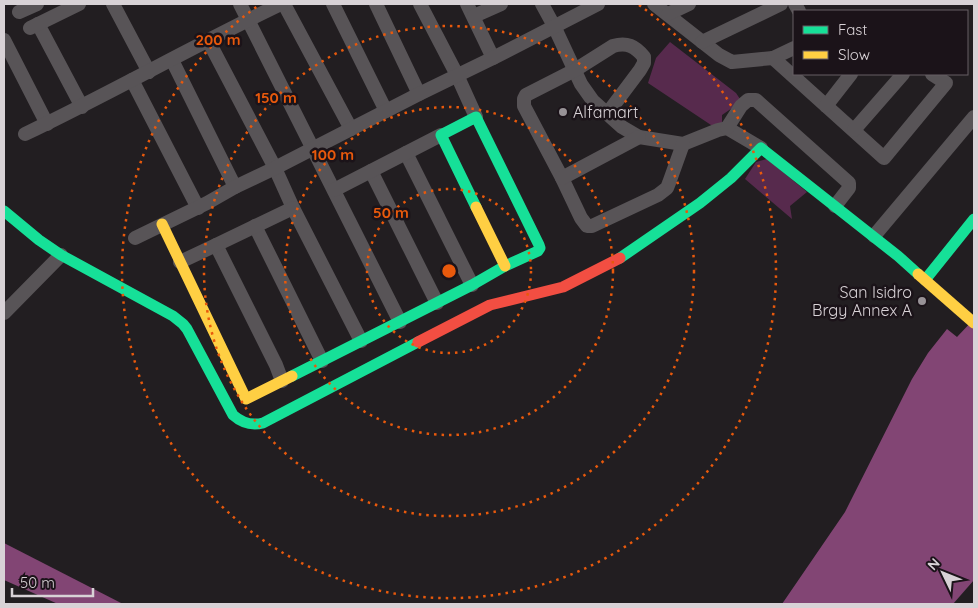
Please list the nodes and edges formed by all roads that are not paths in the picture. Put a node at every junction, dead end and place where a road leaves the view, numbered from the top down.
1 (37, 4) edge
2 (79, 4) edge
3 (113, 4) edge
4 (240, 4) edge
5 (282, 4) edge
6 (332, 4) edge
7 (376, 4) edge
8 (420, 4) edge
9 (501, 4) edge
10 (542, 4) edge
11 (598, 4) edge
12 (654, 4) edge
13 (690, 4) edge
14 (781, 4) edge
15 (470, 10) edge
16 (19, 12) dead end
17 (668, 14) junction
18 (248, 20) junction
19 (554, 26) junction
20 (4, 40) edge
21 (208, 40) junction
22 (702, 42) junction
23 (793, 48) edge
24 (493, 58) junction
25 (773, 58) junction
26 (172, 60) junction
27 (575, 70) junction
28 (149, 72) junction
29 (457, 75) junction
30 (850, 75) edge
31 (902, 75) edge
32 (934, 75) edge
33 (132, 80) junction
34 (419, 94) junction
35 (826, 106) junction
36 (82, 107) junction
37 (386, 111) junction
38 (607, 114) junction
39 (476, 117) junction
40 (974, 117) edge
41 (47, 124) junction
42 (727, 128) junction
43 (351, 129) junction
44 (854, 130) junction
45 (25, 134) dead end
46 (441, 135) junction
47 (639, 137) junction
48 (683, 144) junction
49 (762, 148) junction
50 (313, 149) junction
51 (406, 153) junction
52 (275, 168) junction
53 (371, 171) junction
54 (562, 178) junction
55 (235, 187) junction
56 (334, 190) junction
57 (835, 206) junction
58 (198, 208) junction
59 (293, 208) junction
60 (4, 211) edge
61 (974, 219) edge
62 (162, 224) junction
63 (255, 226) junction
64 (874, 236) junction
65 (135, 238) dead end
66 (216, 245) junction
67 (61, 254) junction
68 (180, 262) junction
69 (505, 266) junction
70 (925, 280) junction
71 (472, 285) junction
72 (438, 303) junction
73 (4, 313) edge
74 (972, 320) edge
75 (400, 322) junction
76 (361, 341) junction
77 (322, 361) junction
78 (282, 381) junction

1 - 16 street
2 - 36 street
3 - 28 street
4 - 18 street
5 - 18 street
5 - 43 street
6 - 37 street
7 - 34 street
8 - 29 street
9 - 15 street
10 - 19 street
11 - 19 street
12 - 17 street
13 - 17 street
14 - 22 street
15 - 24 street
17 - 22 street
18 - 21 street
18 - 50 street
19 - 24 street
19 - 27 street
20 - 41 street
21 - 26 street
21 - 52 street
22 - 25 street
23 - 25 street
24 - 29 street
25 - 35 street
26 - 28 street
26 - 55 street
27 - 38 street
27 - 38 street
27 - 54 street
28 - 33 street
29 - 34 street
29 - 39 street
30 - 35 street
31 - 44 street
32 - 44 street
33 - 36 street
33 - 58 street
34 - 37 street
35 - 44 street
36 - 41 street
37 - 43 street
38 - 47 street
39 - 46 street
39 - 69 street
40 - 64 street
41 - 45 street
42 - 48 street
42 - 49 street
42 - 57 street
43 - 50 street
46 - 51 street
46 - 69 street
47 - 48 street
47 - 54 street
48 - 54 street
49 - 57 street
49 - 67 street
50 - 52 street
50 - 56 street
51 - 53 street
51 - 71 street
52 - 55 street
52 - 59 street
53 - 56 street
53 - 72 street
55 - 58 street
56 - 75 street
57 - 64 street
58 - 62 street
59 - 63 street
59 - 76 street
60 - 67 street
61 - 70 street
62 - 65 street
62 - 68 street
63 - 66 street
63 - 77 street
64 - 70 street
66 - 68 street
66 - 78 street
67 - 73 street
68 - 78 street
69 - 71 street
70 - 74 street
71 - 72 street
72 - 75 street
75 - 76 street
76 - 77 street
77 - 78 street

